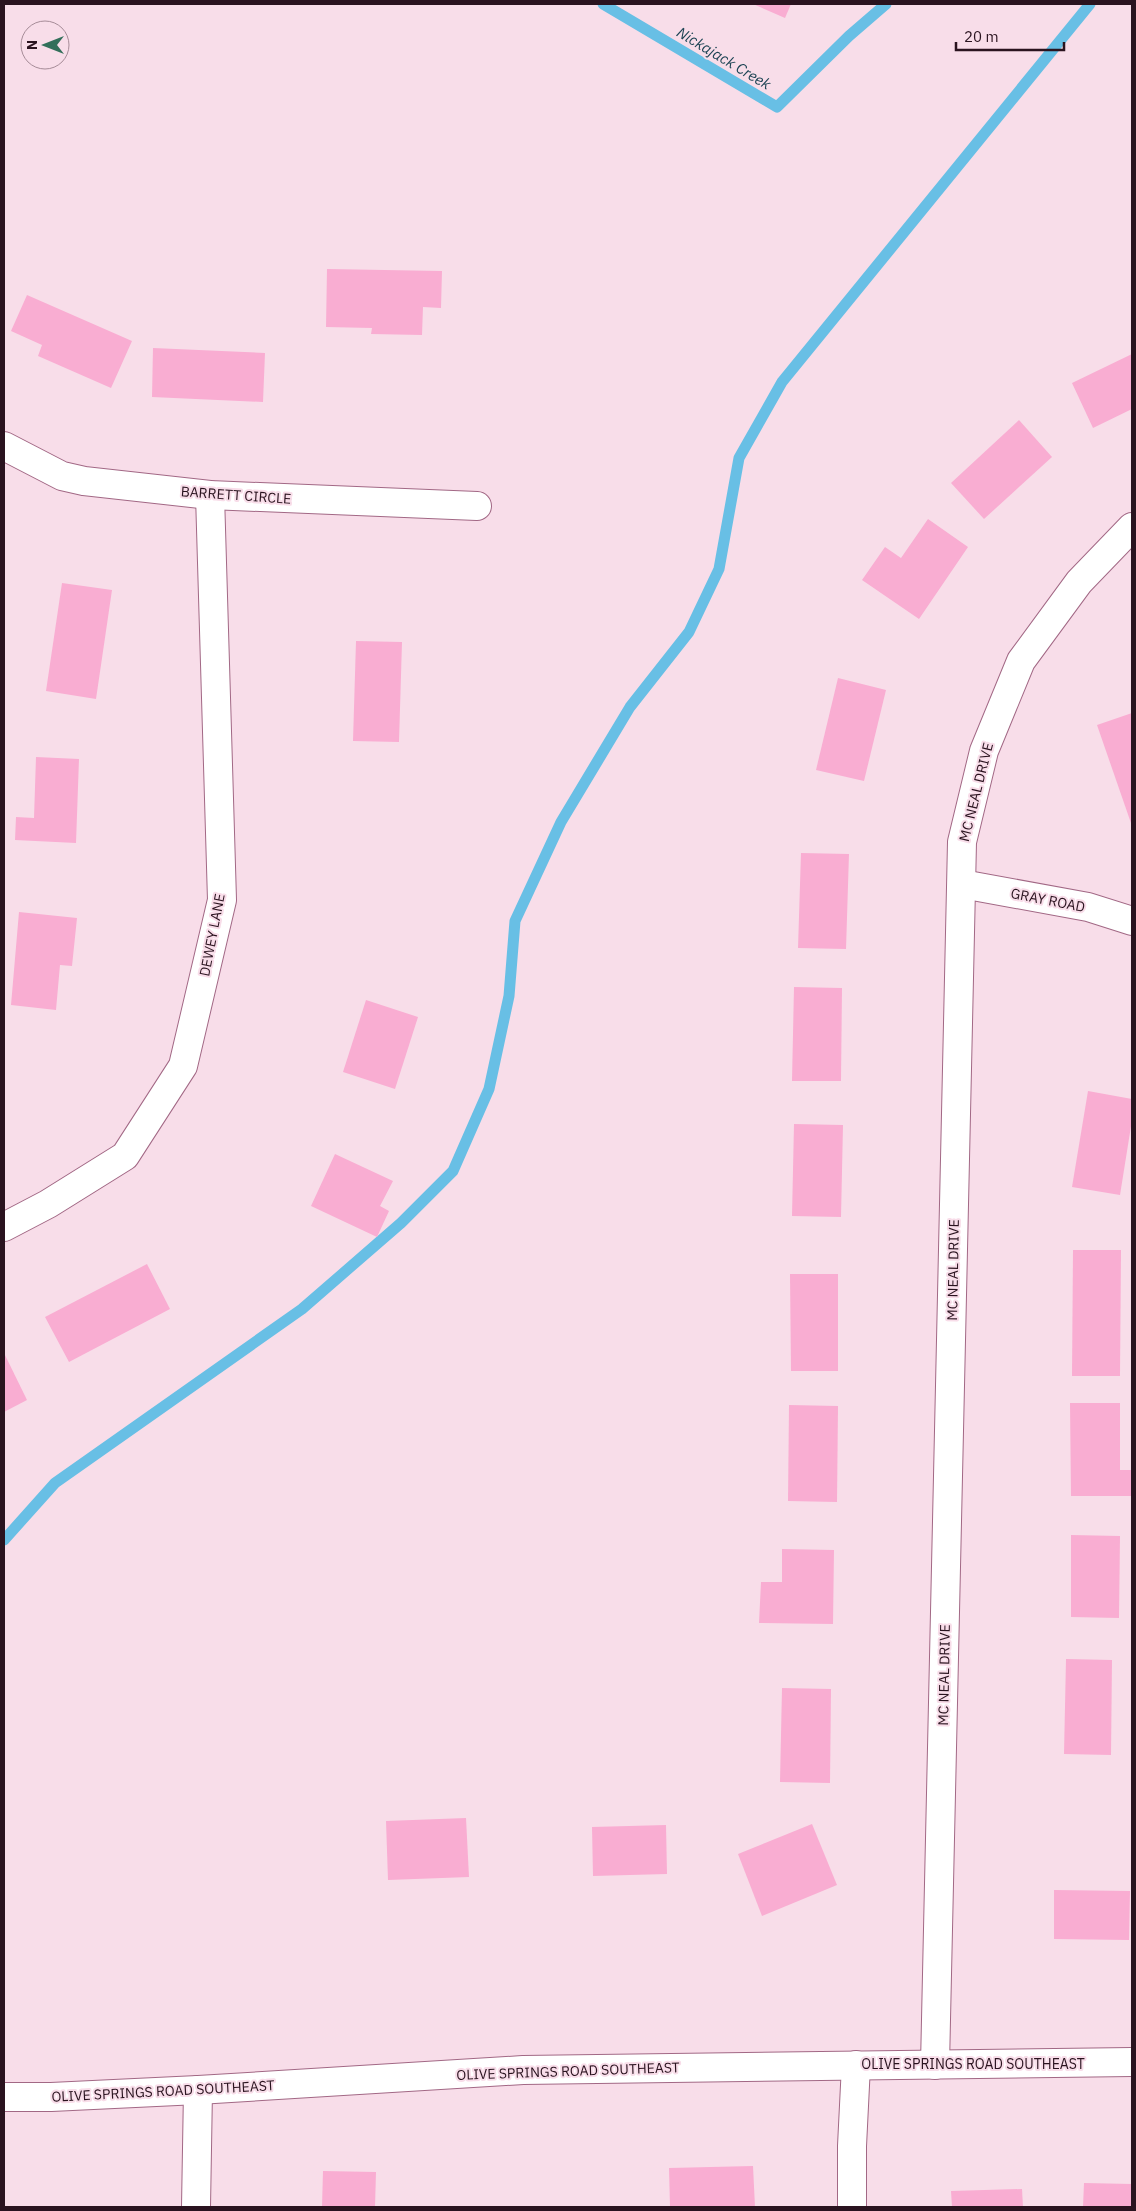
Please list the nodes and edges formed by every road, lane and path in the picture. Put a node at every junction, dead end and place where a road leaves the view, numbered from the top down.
1 (4, 446) edge
2 (210, 495) junction
3 (477, 506) dead end
4 (1132, 527) edge
5 (962, 884) junction
6 (1132, 921) edge
7 (4, 1227) edge
8 (1132, 2062) edge
9 (856, 2064) junction
10 (935, 2064) junction
11 (198, 2090) junction
12 (4, 2097) edge
13 (196, 2207) edge
14 (852, 2207) edge

1 - 2 street, BARRETT CIRCLE
2 - 3 street, BARRETT CIRCLE
2 - 7 street, DEWEY LANE
4 - 5 street, MC NEAL DRIVE
5 - 6 street, GRAY ROAD
5 - 10 street, MC NEAL DRIVE
8 - 10 street, OLIVE SPRINGS ROAD SOUTHEAST
9 - 10 street, OLIVE SPRINGS ROAD SOUTHEAST
9 - 11 street, OLIVE SPRINGS ROAD SOUTHEAST
9 - 14 street
11 - 12 street, OLIVE SPRINGS ROAD SOUTHEAST
11 - 13 street

